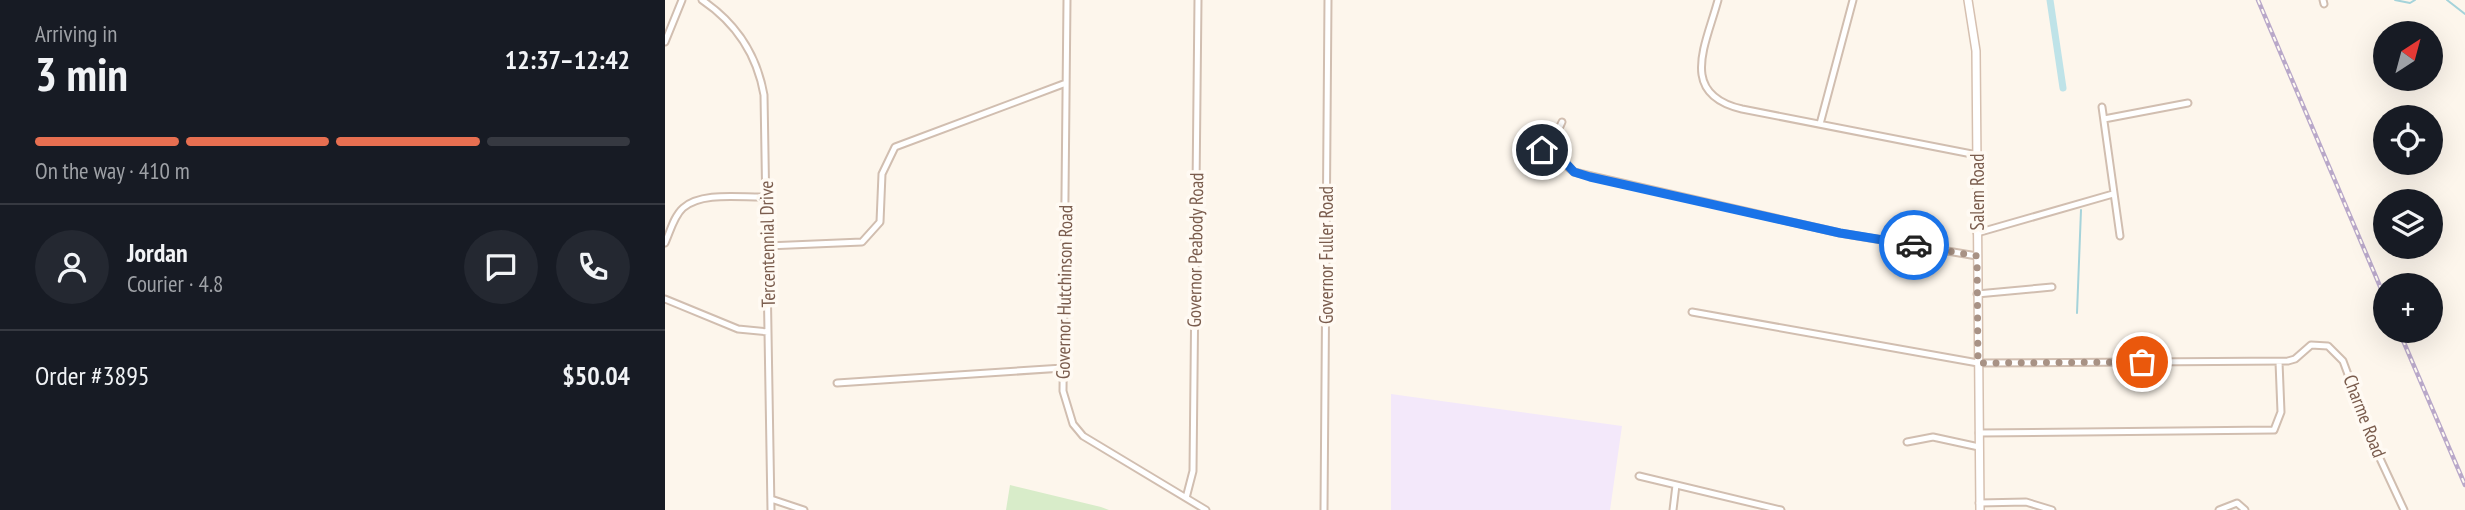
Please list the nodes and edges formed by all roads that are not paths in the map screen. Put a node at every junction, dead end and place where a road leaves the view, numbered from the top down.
1 (681, 0) edge
2 (702, 0) edge
3 (1067, 0) edge
4 (1198, 0) edge
5 (1328, 0) edge
6 (1718, 0) edge
7 (1853, 0) edge
8 (1968, 0) edge
9 (665, 42) edge
10 (1066, 83) junction
11 (2189, 103) dead end
12 (2102, 107) dead end
13 (2103, 119) junction
14 (1562, 122) dead end
15 (1820, 124) junction
16 (1557, 139) junction
17 (1976, 155) junction
18 (1562, 159) junction
19 (2113, 194) junction
20 (766, 197) junction
21 (1977, 233) junction
22 (2120, 236) dead end
23 (665, 243) edge
24 (767, 246) junction
25 (1977, 256) junction
26 (2052, 286) dead end
27 (1977, 294) junction
28 (665, 299) edge
29 (1692, 312) dead end
30 (768, 332) junction
31 (2279, 362) junction
32 (1978, 363) junction
33 (1063, 368) junction
34 (837, 383) dead end
35 (1979, 433) junction
36 (1907, 442) dead end
37 (1979, 447) junction
38 (1639, 476) dead end
39 (1676, 485) junction
40 (1186, 498) junction
41 (771, 499) junction
42 (1980, 506) edge
43 (771, 510) edge
44 (804, 510) edge
45 (1206, 510) edge
46 (1324, 510) edge
47 (1673, 510) edge
48 (1781, 510) edge
49 (2052, 510) edge
50 (2218, 510) edge
51 (2245, 510) edge
52 (2404, 510) edge

1 - 9 street
2 - 20 street, Tercentennial Drive
3 - 10 street, Governor Hutchinson Road
4 - 40 street, Governor Peabody Road
5 - 46 street, Governor Fuller Road
6 - 15 street
7 - 15 street
8 - 17 main road, Salem Road
10 - 24 street
10 - 33 street, Governor Hutchinson Road
11 - 13 street
12 - 13 street
13 - 19 street
14 - 16 street
15 - 17 street
16 - 18 street
16 - 18 street
17 - 21 main road, Salem Road
18 - 25 street
19 - 21 street
19 - 22 street
20 - 23 street
20 - 24 street, Tercentennial Drive
21 - 25 main road, Salem Road
24 - 30 street, Tercentennial Drive
25 - 27 main road, Salem Road
26 - 27 street
27 - 32 main road, Salem Road
28 - 30 street
29 - 32 street, Charme Road
30 - 41 street, Tercentennial Drive
31 - 32 street, Charme Road
31 - 35 street
31 - 52 street, Charme Road
32 - 35 main road, Salem Road
33 - 34 street
33 - 40 street, Governor Hutchinson Road
35 - 37 main road, Salem Road
36 - 37 street
37 - 42 main road, Salem Road
38 - 39 street
39 - 47 street
39 - 48 street
40 - 45 street, Governor Hutchinson Road
41 - 43 street, Tercentennial Drive
41 - 44 street
42 - 49 street
50 - 51 street

